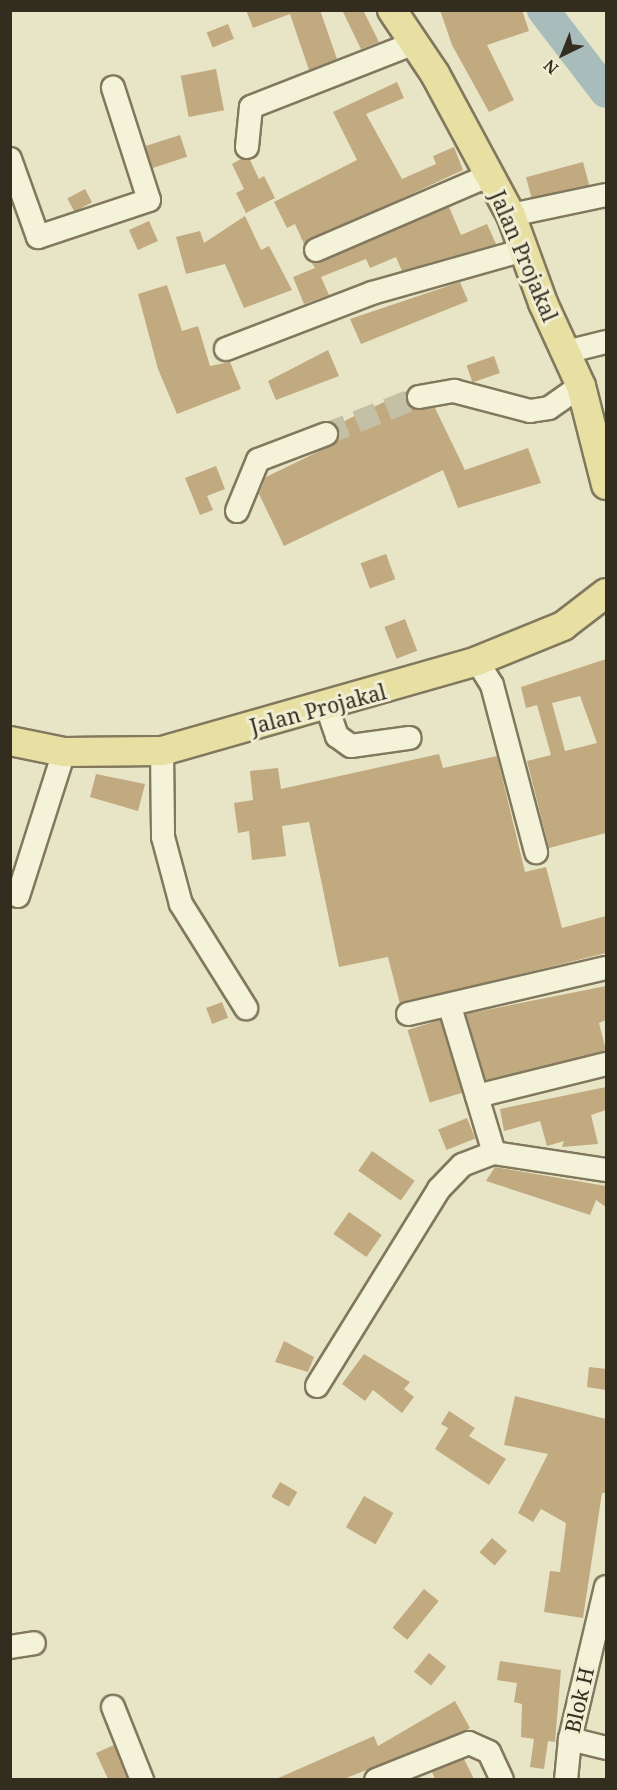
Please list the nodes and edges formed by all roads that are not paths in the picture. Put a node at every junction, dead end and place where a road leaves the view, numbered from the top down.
1 (392, 10) edge
2 (414, 43) junction
3 (113, 88) dead end
4 (247, 147) dead end
5 (10, 159) edge
6 (490, 176) junction
7 (606, 195) edge
8 (511, 215) junction
9 (316, 250) dead end
10 (524, 250) junction
11 (606, 342) edge
12 (226, 349) dead end
13 (566, 352) junction
14 (581, 386) junction
15 (419, 397) tunnel mouth
16 (326, 434) tunnel mouth
17 (606, 485) edge
18 (237, 511) dead end
19 (606, 593) edge
20 (477, 662) junction
21 (327, 707) junction
22 (409, 738) dead end
23 (10, 741) edge
24 (162, 751) junction
25 (64, 752) junction
26 (537, 852) dead end
27 (18, 896) dead end
28 (606, 968) edge
29 (450, 1006) junction
30 (246, 1008) dead end
31 (408, 1014) dead end
32 (606, 1064) edge
33 (477, 1096) junction
34 (494, 1153) junction
35 (606, 1170) edge
36 (317, 1386) dead end
37 (606, 1587) edge
38 (33, 1642) dead end
39 (10, 1647) edge
40 (599, 1650) edge
41 (113, 1707) dead end
42 (570, 1739) junction
43 (606, 1748) edge
44 (142, 1779) edge
45 (376, 1779) edge
46 (502, 1779) edge
47 (566, 1779) edge

1 - 2 main road, Jalan Projakal
2 - 4 street
2 - 6 main road, Jalan Projakal
3 - 5 street
6 - 8 main road, Jalan Projakal
6 - 9 street
7 - 8 street
8 - 10 main road, Jalan Projakal
10 - 12 street
10 - 13 main road, Jalan Projakal
11 - 13 street
13 - 14 main road, Jalan Projakal
14 - 15 street
14 - 17 main road, Jalan Projakal
16 - 18 street
19 - 20 main road, Jalan Projakal
20 - 21 main road, Jalan Projakal
20 - 26 street
21 - 22 street
21 - 24 main road, Jalan Projakal
23 - 25 main road, Jalan Projakal
24 - 25 main road, Jalan Projakal
24 - 30 street
25 - 27 street
28 - 29 street
29 - 31 street
29 - 33 street
32 - 33 street
33 - 34 street
34 - 35 street
34 - 36 street
37 - 40 street, Blok H
38 - 39 street
40 - 42 street, Blok H
41 - 44 street
42 - 43 street
42 - 47 street, Blok H
45 - 46 street

